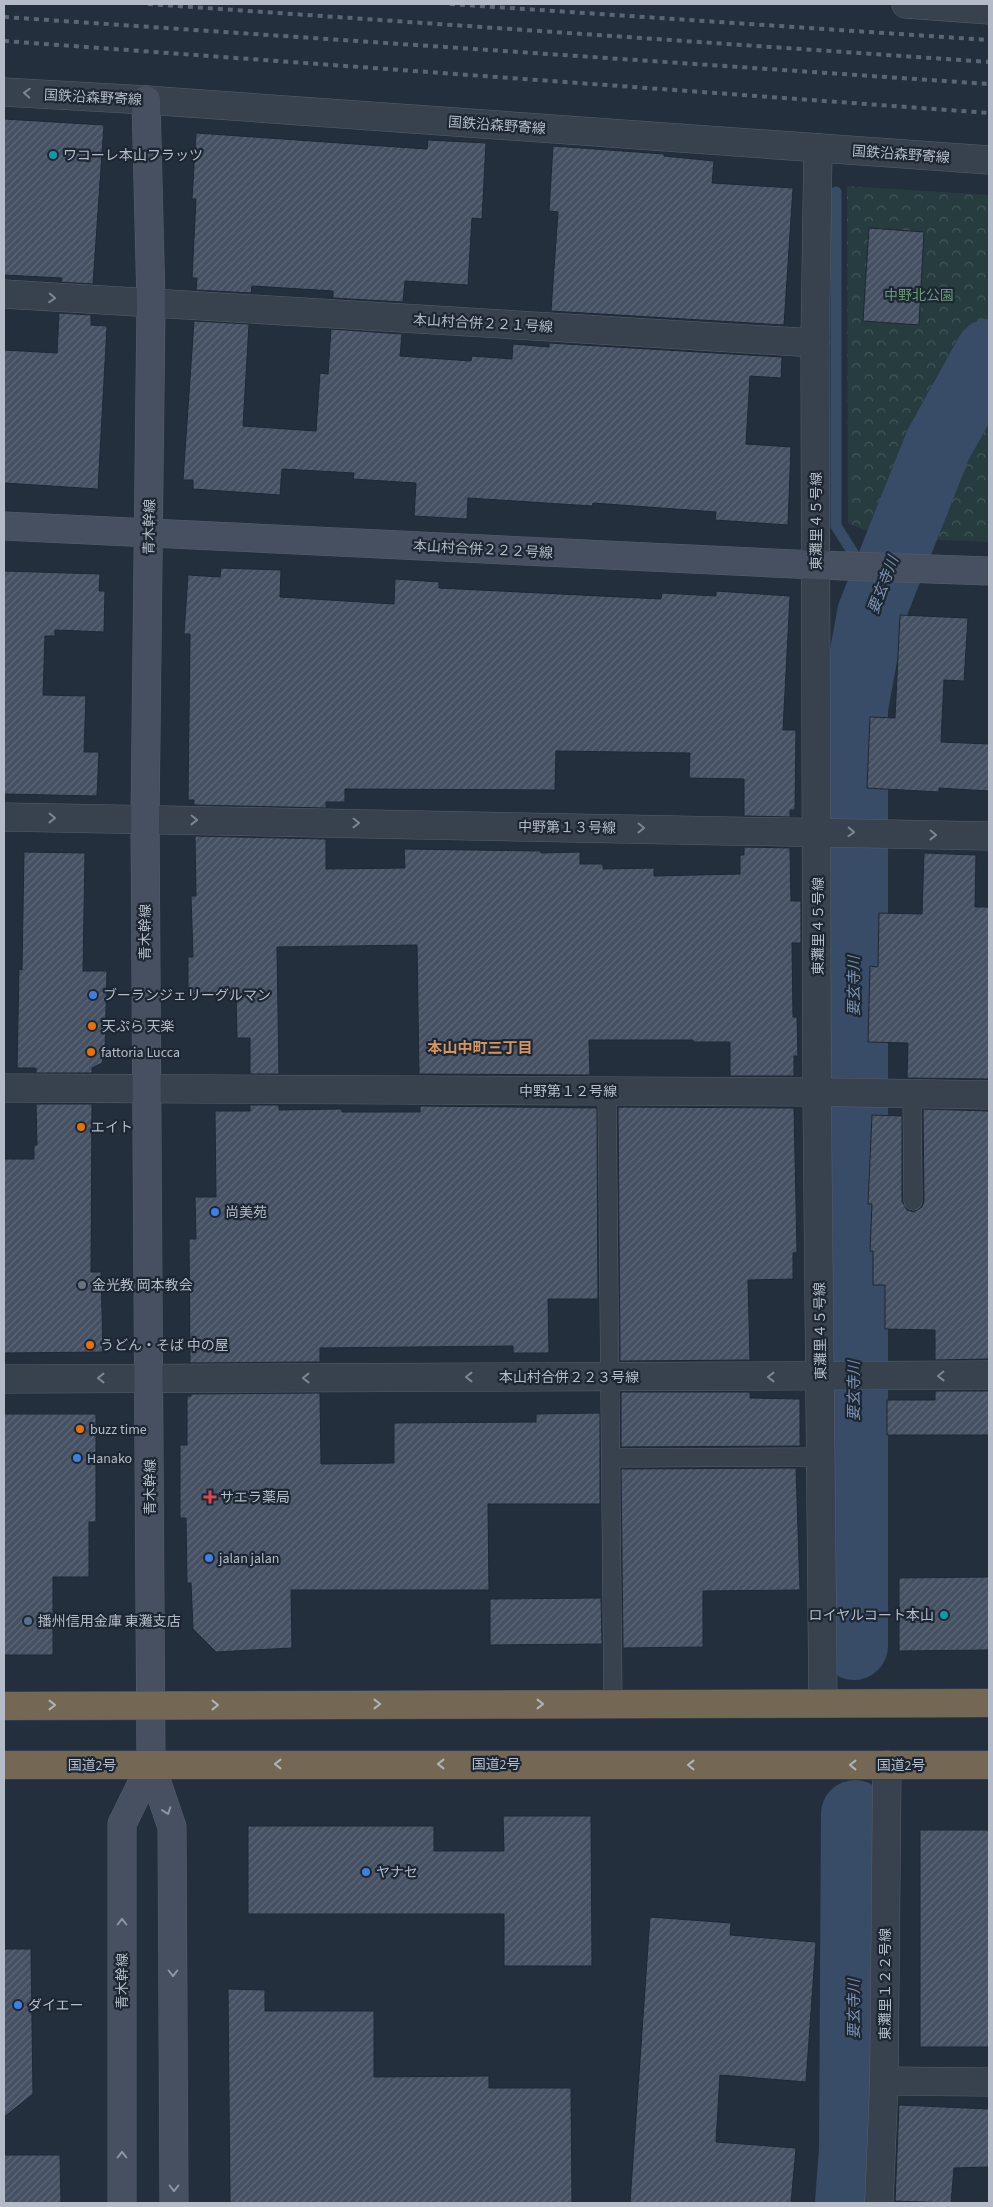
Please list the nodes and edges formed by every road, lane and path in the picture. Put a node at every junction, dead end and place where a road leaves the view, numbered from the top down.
1 (906, 4) edge
2 (989, 10) edge
3 (4, 92) edge
4 (146, 100) junction
5 (818, 148) junction
6 (989, 160) edge
7 (4, 294) edge
8 (151, 304) junction
9 (815, 343) junction
10 (4, 526) edge
11 (149, 532) junction
12 (816, 565) junction
13 (989, 571) edge
14 (4, 817) edge
15 (145, 819) junction
16 (818, 831) junction
17 (989, 836) edge
18 (4, 1088) edge
19 (146, 1089) junction
20 (607, 1091) junction
21 (817, 1092) junction
22 (912, 1093) junction
23 (989, 1095) edge
24 (912, 1201) dead end
25 (989, 1375) edge
26 (611, 1377) junction
27 (820, 1377) junction
28 (149, 1378) junction
29 (4, 1379) edge
30 (821, 1457) junction
31 (611, 1458) junction
32 (823, 1703) junction
33 (989, 1703) edge
34 (614, 1704) junction
35 (151, 1705) junction
36 (4, 1706) edge
37 (4, 1765) edge
38 (151, 1765) junction
39 (887, 1765) junction
40 (989, 1765) edge
41 (884, 2082) junction
42 (989, 2082) edge
43 (122, 2203) edge
44 (174, 2203) edge
45 (879, 2203) edge

1 - 2 street
4 -> 3 street, 国鉄沿森野寄線
4 - 5 street, 国鉄沿森野寄線
4 - 8 street, 青木幹線
5 - 6 street, 国鉄沿森野寄線
5 - 9 street, 東灘里４５号線
7 -> 8 street, 本山村合併２２１号線
8 - 9 street, 本山村合併２２１号線
8 - 11 street, 青木幹線
9 - 12 street, 東灘里４５号線
10 - 11 street, 本山村合併２２２号線
11 - 12 street, 本山村合併２２２号線
11 - 15 street, 青木幹線
12 - 13 street, 本山村合併２２２号線
12 - 16 street, 東灘里４５号線
14 -> 15 street, 中野第１３号線
15 -> 16 street, 中野第１３号線
15 - 19 street, 青木幹線
16 -> 17 street, 中野第１３号線
16 - 21 street, 東灘里４５号線
18 - 19 street, 中野第１２号線
19 - 20 street, 中野第１２号線
19 - 28 street, 青木幹線
20 - 21 street, 中野第１２号線
20 - 26 lane
21 - 22 street, 中野第１２号線
21 - 27 street, 東灘里４５号線
22 - 23 street, 中野第１２号線
22 - 24 lane
25 -> 27 street, 本山村合併２２３号線
27 -> 26 street, 本山村合併２２３号線
26 -> 28 street, 本山村合併２２３号線
26 - 31 lane
27 - 30 street, 東灘里４５号線
28 -> 29 street, 本山村合併２２３号線
28 - 35 street, 青木幹線
30 - 31 lane
30 - 32 street, 東灘里４５号線
31 - 34 lane
32 - 33 highway
32 - 34 highway
35 -> 34 highway
36 -> 35 highway
35 - 38 street, 青木幹線
37 - 38 highway, 国道2号
39 -> 38 highway, 国道2号
43 -> 38 street, 青木幹線
38 -> 44 street, 青木幹線
39 - 40 highway, 国道2号
39 - 41 street, 東灘里１２２号線
41 - 42 street
41 - 45 street, 東灘里１２２号線

